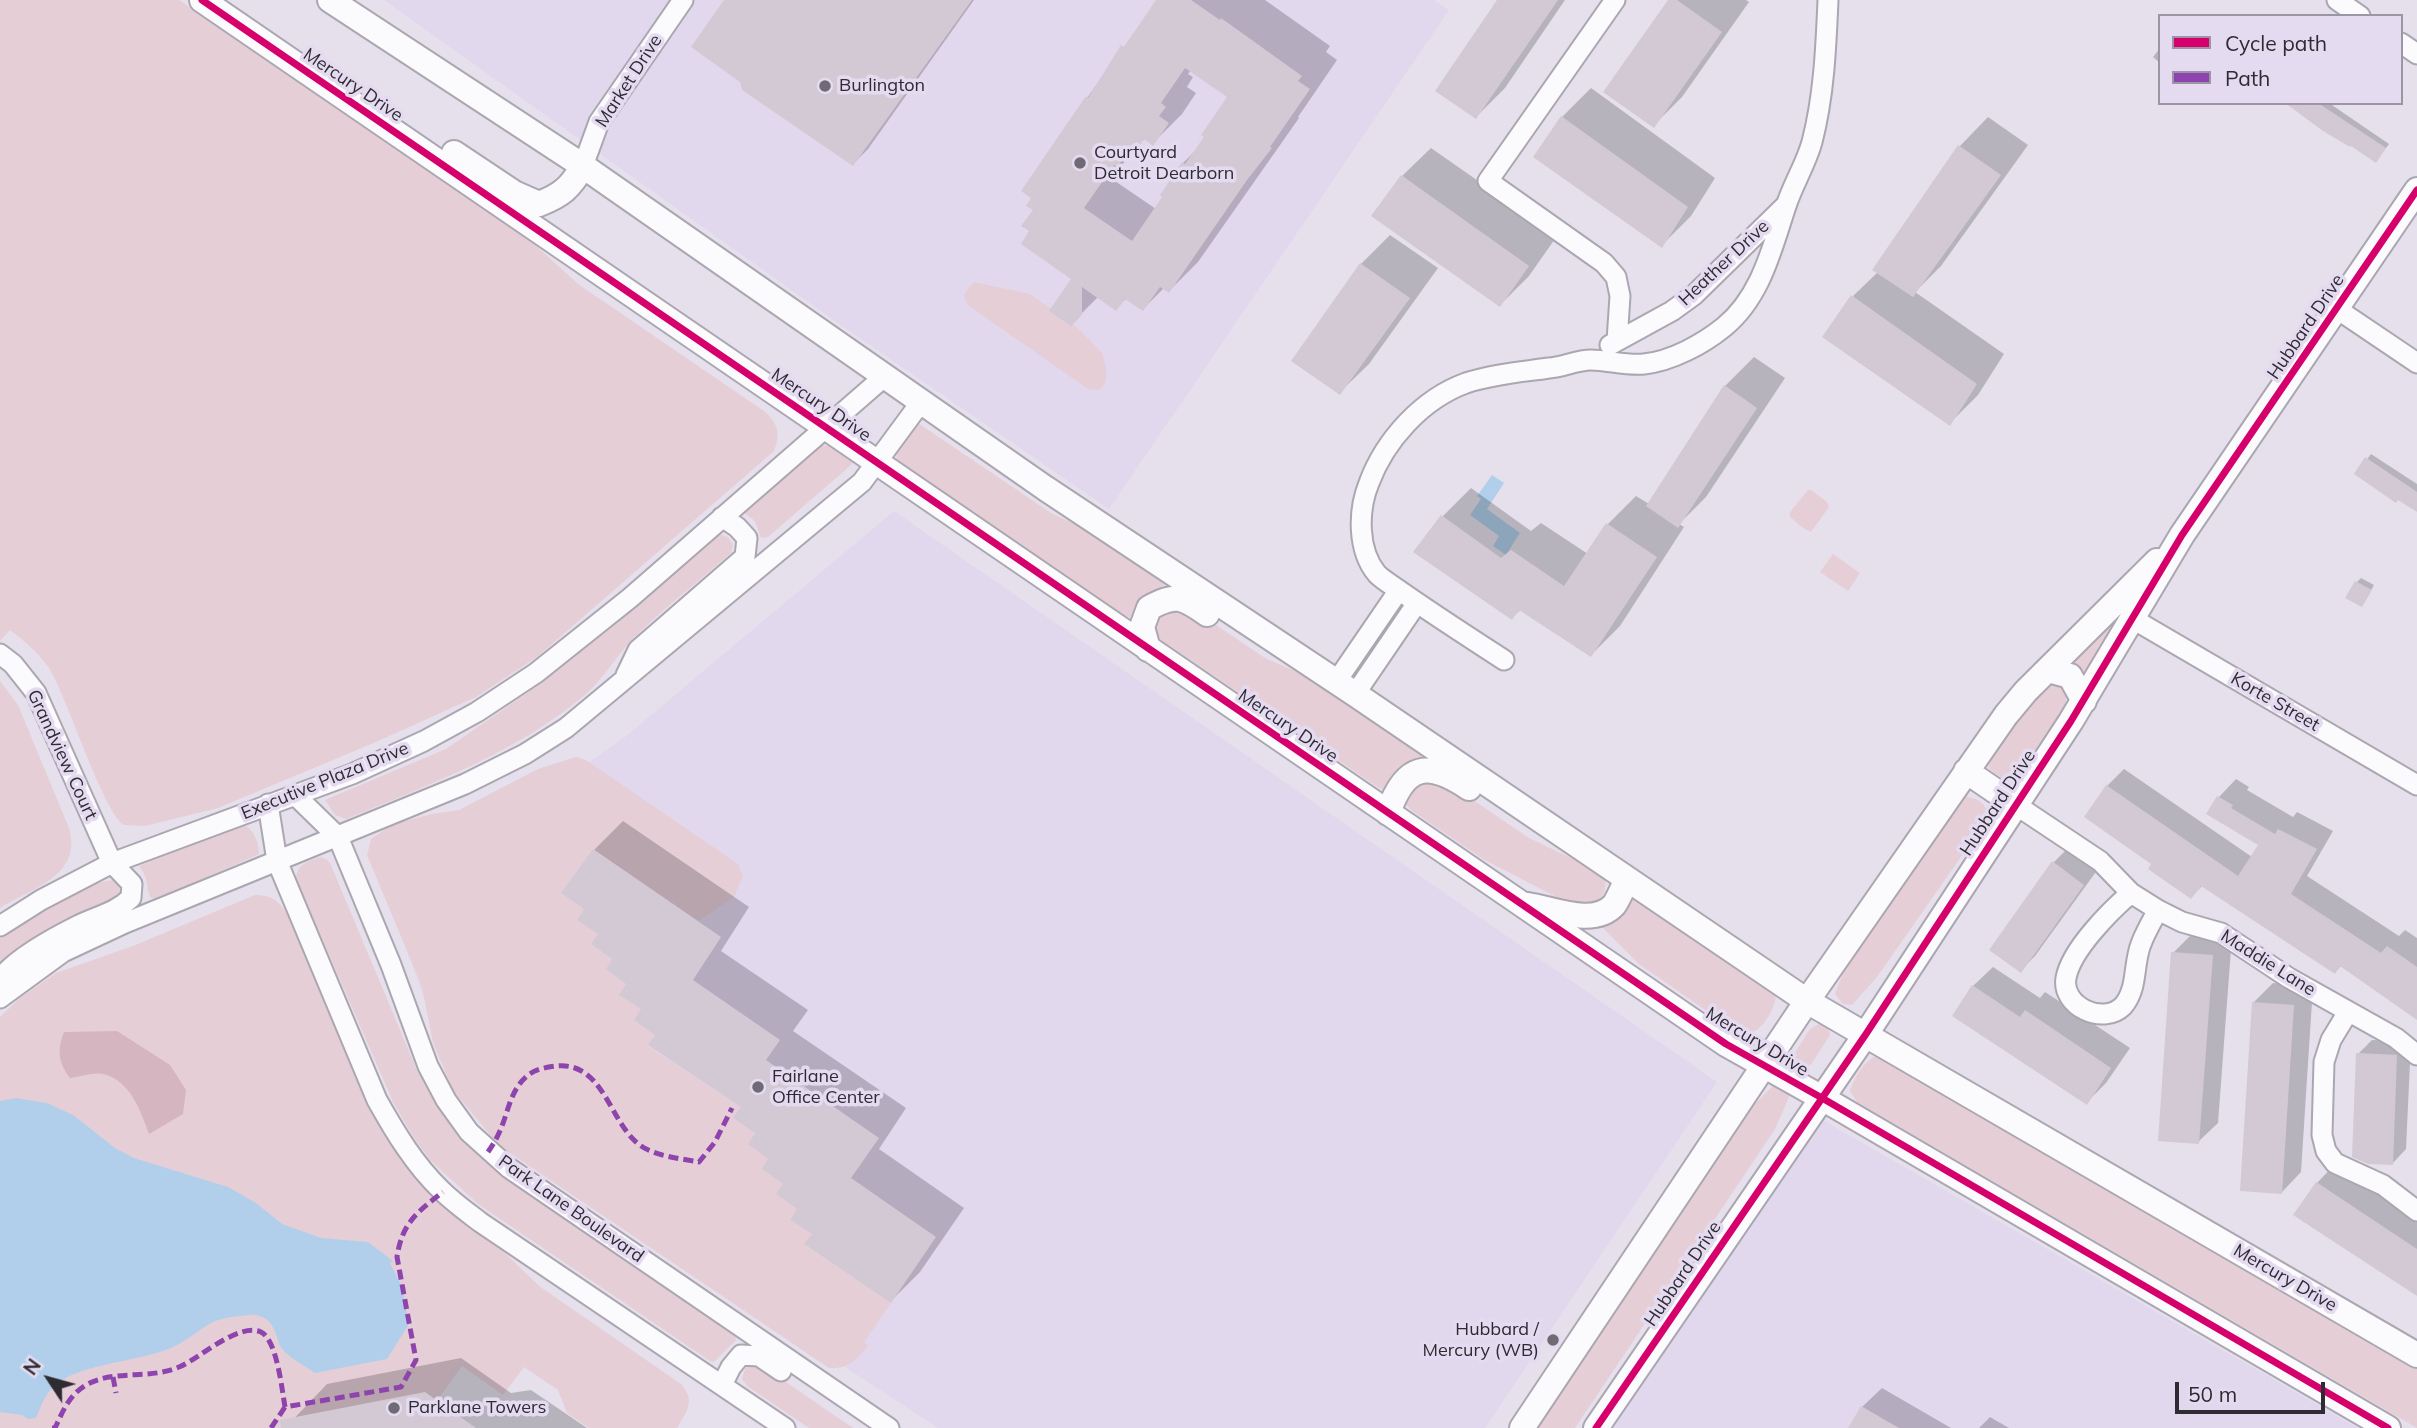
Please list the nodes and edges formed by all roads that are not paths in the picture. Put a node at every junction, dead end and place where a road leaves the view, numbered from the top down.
1 (202, 0) edge
2 (330, 0) edge
3 (683, 0) edge
4 (1615, 0) edge
5 (1828, 0) edge
6 (2337, 0) edge
7 (2357, 14) edge
8 (357, 106) junction
9 (583, 166) junction
10 (2417, 190) edge
11 (1786, 205) junction
12 (2337, 309) junction
13 (1617, 341) junction
14 (1588, 360) junction
15 (2417, 363) edge
16 (885, 376) junction
17 (921, 402) junction
18 (825, 427) junction
19 (878, 463) junction
20 (722, 516) junction
21 (2182, 535) junction
22 (1399, 590) junction
23 (1418, 603) junction
24 (2133, 619) junction
25 (1148, 649) junction
26 (0, 654) edge
27 (1504, 660) dead end
28 (2048, 670) junction
29 (623, 682) junction
30 (1336, 682) junction
31 (2084, 701) junction
32 (1966, 771) junction
33 (2417, 785) edge
34 (295, 795) junction
35 (268, 804) junction
36 (2016, 805) junction
37 (1388, 813) junction
38 (338, 836) junction
39 (277, 861) junction
40 (1600, 861) junction
41 (113, 863) junction
42 (1627, 879) junction
43 (2131, 893) junction
44 (1520, 904) junction
45 (2158, 910) junction
46 (0, 926) edge
47 (0, 979) edge
48 (0, 998) edge
49 (1807, 1002) junction
50 (2348, 1012) junction
51 (1866, 1034) junction
52 (2417, 1055) edge
53 (1763, 1067) junction
54 (1822, 1098) junction
55 (2417, 1212) edge
56 (2417, 1355) edge
57 (722, 1385) junction
58 (785, 1428) edge
59 (866, 1428) edge
60 (890, 1428) edge
61 (1522, 1428) edge
62 (1596, 1428) edge
63 (2388, 1428) edge

1 - 8 street, Mercury Drive
2 - 9 street, Mercury Drive
3 - 9 street, Market Drive
4 - 13 street
5 - 11 street, Heather Drive
6 - 7 street
8 - 9 street
8 - 18 street, Mercury Drive
9 - 16 street, Mercury Drive
10 - 12 street, Hubbard Drive
11 - 13 street, Heather Drive
11 - 14 street, Heather Drive
12 - 15 street
12 - 21 street, Hubbard Drive
13 - 14 street, Heather Drive
14 - 22 street, Heather Drive
16 - 17 street, Mercury Drive
16 - 18 street, Executive Plaza Drive
17 - 19 street
17 - 30 street, Mercury Drive
18 - 19 street, Mercury Drive
18 - 20 street, Executive Plaza Drive
19 - 25 street, Mercury Drive
19 - 29 street
20 - 29 street
20 - 34 street, Executive Plaza Drive
21 - 24 street, Hubbard Drive
21 - 28 street, Hubbard Drive
22 - 23 street, Heather Drive
22 - 30 street
23 - 27 street, Heather Drive
23 - 30 street
24 - 31 street, Hubbard Drive
24 - 33 street, Korte Street
25 - 30 street
25 - 37 street, Mercury Drive
26 - 41 street, Grandview Court
28 - 31 street
28 - 32 street, Hubbard Drive
29 - 38 street
30 - 40 street, Mercury Drive
31 - 36 street, Hubbard Drive
32 - 36 street
32 - 49 street, Hubbard Drive
34 - 35 street, Executive Plaza Drive
34 - 38 street, Park Lane Boulevard
35 - 39 street
35 - 41 street, Executive Plaza Drive
36 - 43 street, Maddie Lane
36 - 51 street, Hubbard Drive
37 - 40 street
37 - 44 street, Mercury Drive
38 - 39 street
38 - 60 street, Park Lane Boulevard
39 - 48 street
39 - 57 street
40 - 42 street, Mercury Drive
41 - 46 street, Executive Plaza Drive
41 - 47 street
42 - 44 street
42 - 49 street, Mercury Drive
43 - 45 street, Maddie Lane
43 - 45 street
44 - 53 street, Mercury Drive
45 - 50 street, Maddie Lane
49 - 51 street, Mercury Drive
49 - 53 street, Hubbard Drive
50 - 52 street, Maddie Lane
50 - 55 street
51 - 54 street, Hubbard Drive
51 - 56 street, Mercury Drive
53 - 54 street, Mercury Drive
53 - 61 street, Hubbard Drive
54 - 62 street, Hubbard Drive
54 - 63 street, Mercury Drive
57 - 58 street
57 - 59 street

